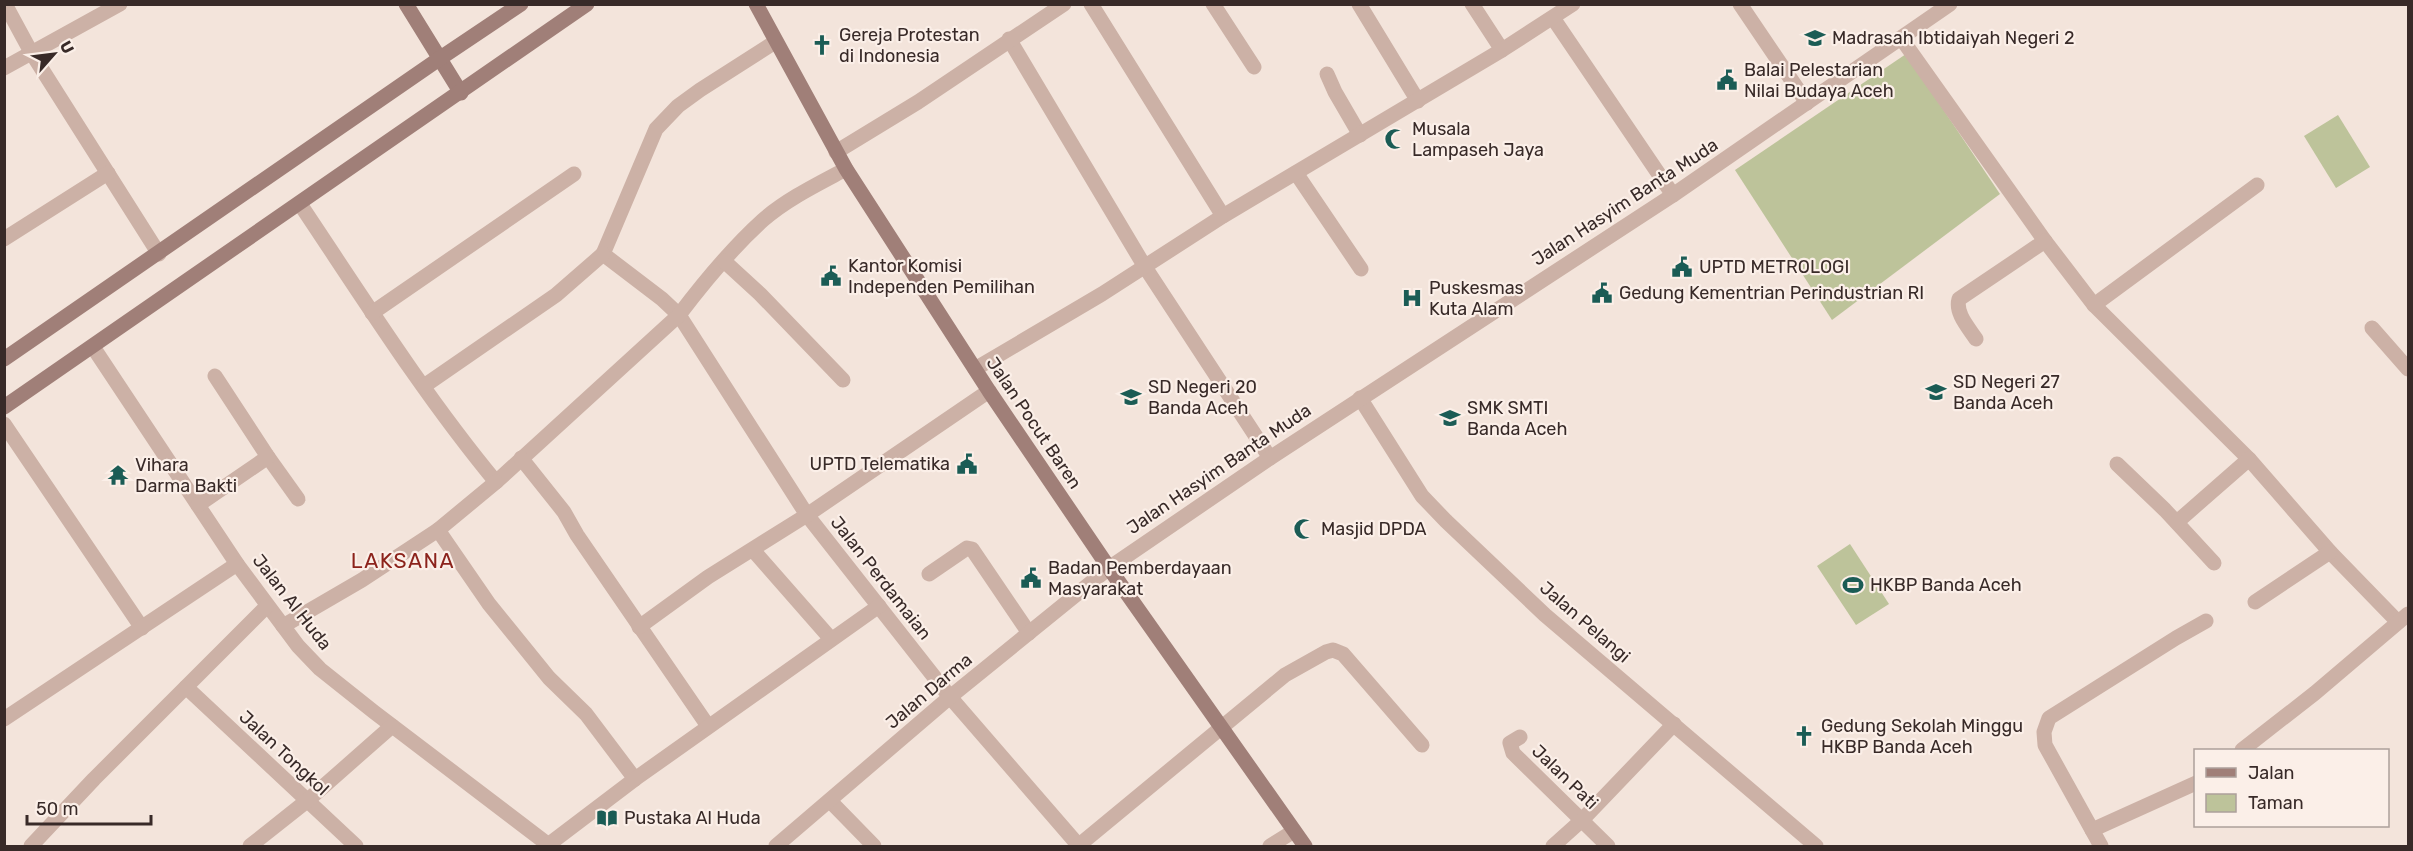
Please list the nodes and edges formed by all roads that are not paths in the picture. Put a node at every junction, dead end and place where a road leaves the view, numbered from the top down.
1 (5, 4) edge
2 (120, 4) edge
3 (406, 4) edge
4 (521, 4) edge
5 (587, 4) edge
6 (756, 4) edge
7 (1064, 4) edge
8 (1091, 4) edge
9 (1213, 4) edge
10 (1359, 4) edge
11 (1472, 4) edge
12 (1573, 4) edge
13 (1740, 4) edge
14 (1943, 6) edge
15 (1553, 18) junction
16 (1901, 38) junction
17 (1009, 39) junction
18 (775, 42) junction
19 (1502, 50) junction
20 (31, 52) junction
21 (439, 59) junction
22 (1254, 67) dead end
23 (4, 68) edge
24 (1327, 74) dead end
25 (460, 93) junction
26 (1418, 101) junction
27 (1807, 103) junction
28 (1360, 135) junction
29 (836, 152) junction
30 (846, 169) junction
31 (108, 173) junction
32 (1296, 173) junction
33 (574, 174) dead end
34 (2257, 185) dead end
35 (1673, 195) junction
36 (300, 204) junction
37 (1223, 216) junction
38 (4, 238) edge
39 (2045, 241) junction
40 (159, 254) junction
41 (603, 254) junction
42 (724, 261) junction
43 (1144, 267) junction
44 (1361, 268) dead end
45 (2094, 305) junction
46 (372, 313) junction
47 (680, 315) junction
48 (2372, 328) dead end
49 (1976, 339) dead end
50 (93, 346) junction
51 (4, 359) edge
52 (975, 369) junction
53 (2409, 369) edge
54 (215, 376) dead end
55 (843, 380) dead end
56 (424, 386) junction
57 (989, 391) junction
58 (1360, 398) junction
59 (4, 407) edge
60 (4, 424) edge
61 (268, 457) junction
62 (521, 458) junction
63 (1270, 458) junction
64 (2249, 459) junction
65 (2117, 464) dead end
66 (496, 482) junction
67 (298, 499) dead end
68 (198, 505) junction
69 (807, 515) junction
70 (2177, 522) junction
71 (438, 530) junction
72 (753, 550) junction
73 (2330, 552) junction
74 (2214, 563) dead end
75 (237, 564) junction
76 (1109, 568) junction
77 (929, 574) dead end
78 (2255, 602) dead end
79 (879, 606) junction
80 (266, 607) junction
81 (2403, 618) edge
82 (2206, 621) dead end
83 (283, 626) junction
84 (639, 627) junction
85 (142, 628) junction
86 (1029, 633) junction
87 (831, 639) junction
88 (186, 687) junction
89 (950, 697) junction
90 (4, 719) edge
91 (1674, 724) junction
92 (392, 726) junction
93 (708, 726) junction
94 (1222, 729) junction
95 (1520, 737) dead end
96 (1422, 745) dead end
97 (2243, 749) edge
98 (635, 778) junction
99 (2194, 784) edge
100 (308, 800) junction
101 (831, 802) junction
102 (1582, 820) junction
103 (2092, 830) junction
104 (1294, 831) junction
105 (31, 846) edge
106 (250, 846) edge
107 (356, 846) edge
108 (549, 846) edge
109 (776, 846) edge
110 (874, 846) edge
111 (1079, 846) edge
112 (1270, 846) edge
113 (1305, 846) edge
114 (1553, 846) edge
115 (1608, 846) edge
116 (1816, 846) edge
117 (2101, 846) edge

1 - 20 street
2 - 20 street
3 - 21 main road
4 - 21 main road
5 - 25 main road
6 - 18 main road, Jalan Pocut Baren
7 - 17 street
8 - 37 street
9 - 22 street
10 - 26 street
11 - 19 street
12 - 15 street
13 - 27 street
14 - 16 street, Jalan Hasyim Banta Muda
15 - 19 street
15 - 35 street
16 - 27 street, Jalan Hasyim Banta Muda
16 - 39 street
17 - 29 street
17 - 43 street
18 - 29 main road, Jalan Pocut Baren
18 - 41 street
19 - 26 street
20 - 23 street
20 - 31 street
21 - 25 main road
21 - 40 main road
24 - 28 street
25 - 36 main road
26 - 28 street
27 - 35 street, Jalan Hasyim Banta Muda
28 - 32 street
29 - 30 main road, Jalan Pocut Baren
30 - 42 street
30 - 52 main road, Jalan Pocut Baren
31 - 38 street
31 - 40 street
32 - 37 street
32 - 44 street
33 - 46 street
34 - 45 street
35 - 58 street, Jalan Hasyim Banta Muda
36 - 46 street
36 - 50 main road
37 - 43 street
39 - 45 street
39 - 49 street
40 - 51 main road
41 - 47 street, Jalan Perdamaian
41 - 56 street
42 - 47 street
42 - 55 street
43 - 52 street
43 - 63 street
45 - 64 street
46 - 56 street
47 - 62 street
47 - 69 street, Jalan Perdamaian
48 - 53 street
50 - 59 main road
50 - 68 street, Jalan Al Huda
52 - 57 main road, Jalan Pocut Baren
54 - 61 street
56 - 66 street
57 - 69 street
57 - 76 main road, Jalan Pocut Baren
58 - 63 street, Jalan Hasyim Banta Muda
58 - 91 street, Jalan Pelangi
60 - 85 street
61 - 67 street
61 - 68 street
62 - 66 street
62 - 84 street
63 - 76 street, Jalan Hasyim Banta Muda
64 - 70 street
64 - 73 street
65 - 70 street
66 - 71 street
68 - 75 street, Jalan Al Huda
69 - 72 street
69 - 79 street, Jalan Perdamaian
70 - 74 street
71 - 83 street
71 - 98 street
72 - 84 street
72 - 87 street
73 - 78 street
73 - 81 street
75 - 80 street, Jalan Al Huda
75 - 85 street
76 - 86 street, Jalan Darma
76 - 94 main road, Jalan Pocut Baren
77 - 86 street
79 - 87 street
79 - 89 street, Jalan Perdamaian
80 - 83 street, Jalan Al Huda
80 - 88 street
81 - 97 street
82 - 103 street
83 - 92 street, Jalan Al Huda
84 - 93 street
85 - 90 street
86 - 89 street, Jalan Darma
87 - 93 street
88 - 100 street, Jalan Tongkol
88 - 105 street
89 - 101 street, Jalan Darma
89 - 111 street, Jalan Perdamaian
91 - 102 street
91 - 116 street, Jalan Pelangi
92 - 100 street
92 - 108 street, Jalan Al Huda
93 - 98 street
94 - 96 street
94 - 104 main road, Jalan Pocut Baren
94 - 111 street
95 - 102 street, Jalan Pati
98 - 108 street
99 - 103 street
100 - 106 street
100 - 107 street, Jalan Tongkol
101 - 109 street, Jalan Darma
101 - 110 street
102 - 114 street
102 - 115 street, Jalan Pati
103 - 117 street
104 - 112 street
104 - 113 main road, Jalan Pocut Baren

